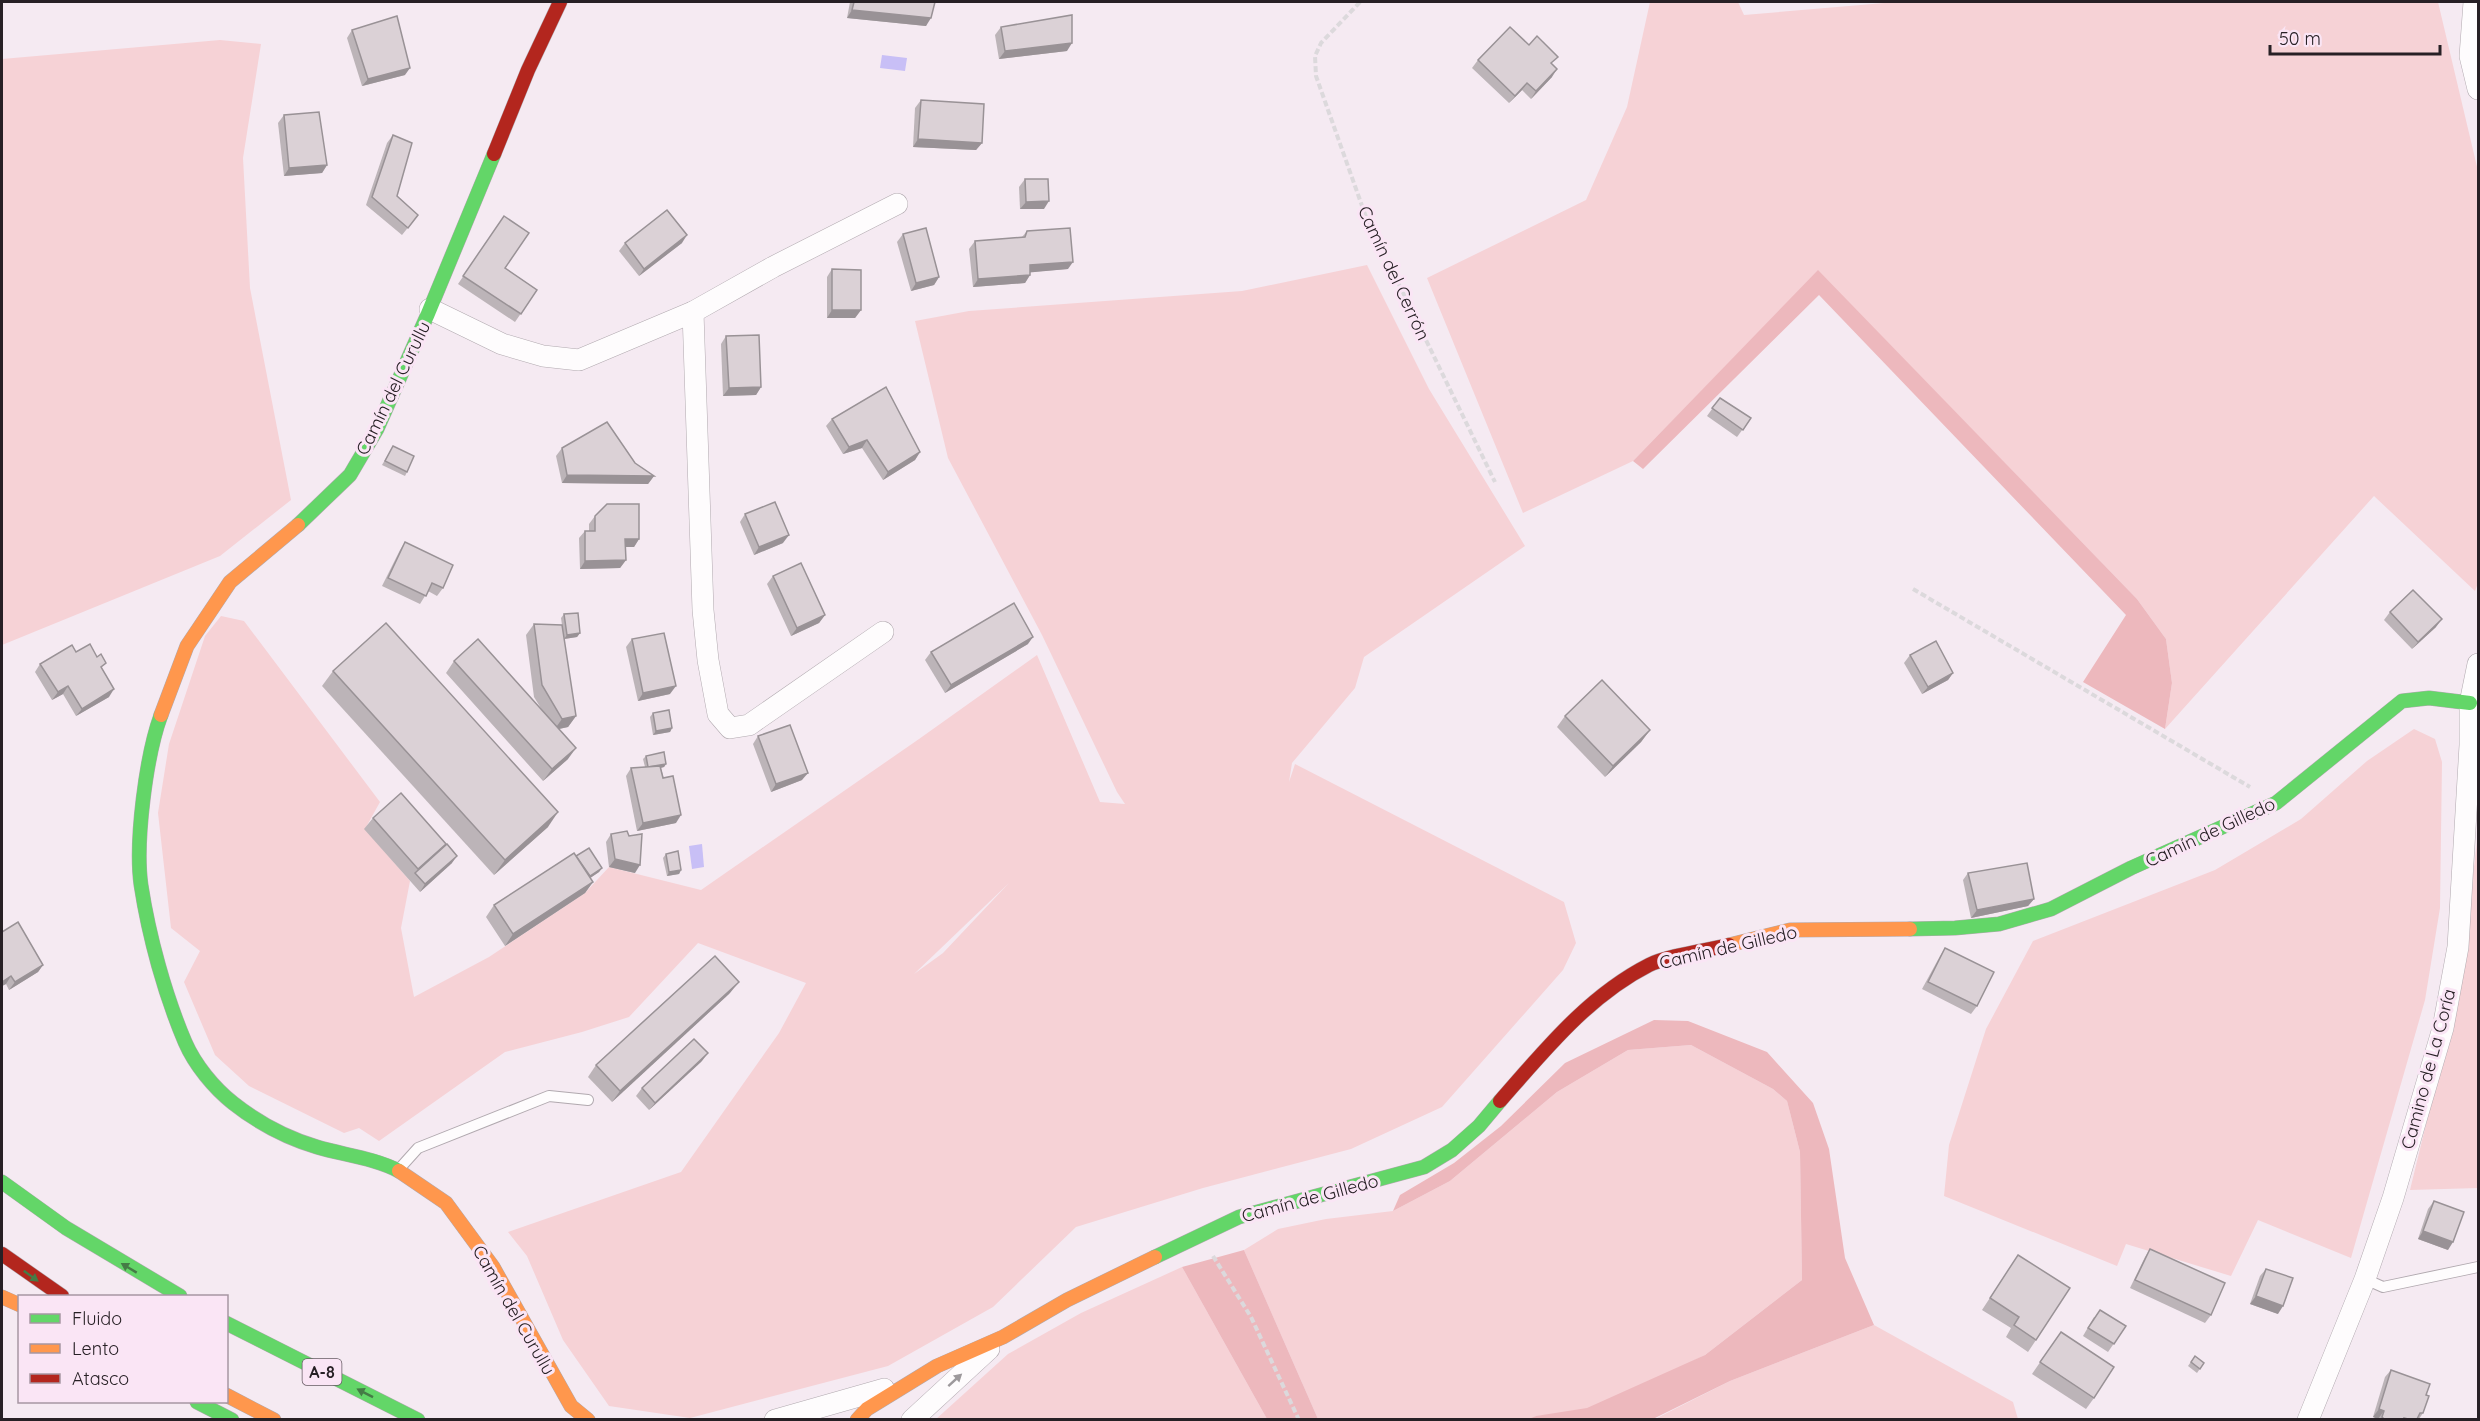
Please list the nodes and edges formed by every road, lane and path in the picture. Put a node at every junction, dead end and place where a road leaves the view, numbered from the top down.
1 (560, 2) edge
2 (1360, 2) edge
3 (2474, 2) edge
4 (2478, 90) edge
5 (897, 204) dead end
6 (430, 309) junction
7 (693, 312) junction
8 (1495, 482) dead end
9 (1913, 589) dead end
10 (883, 632) dead end
11 (2478, 664) edge
12 (2469, 703) junction
13 (2474, 746) edge
14 (2276, 803) junction
15 (588, 1100) dead end
16 (397, 1171) junction
17 (2, 1182) edge
18 (1200, 1235) junction
19 (2, 1254) edge
20 (2478, 1267) edge
21 (2365, 1279) junction
22 (61, 1295) edge
23 (178, 1295) edge
24 (2, 1297) edge
25 (18, 1304) edge
26 (228, 1324) edge
27 (1003, 1337) junction
28 (908, 1382) junction
29 (228, 1396) edge
30 (201, 1403) edge
31 (784, 1417) edge
32 (912, 1418) edge
33 (232, 1419) edge
34 (274, 1419) edge
35 (418, 1419) edge
36 (588, 1419) edge
37 (814, 1419) edge
38 (857, 1419) edge
39 (1299, 1419) edge
40 (2308, 1419) edge

1 - 6 main road, Camín del Curullu
2 - 8 path, Camín del Cerrón
3 - 4 street
5 - 7 street
6 - 7 street
6 - 16 main road, Camín del Curullu
7 - 10 street
9 - 14 path
11 - 12 street, Camino de La Coría
12 - 13 street, Camino de La Coría
12 - 14 main road, Camín de Gilledo
13 - 21 street, Camino de La Coría
14 - 18 main road, Camín de Gilledo
15 - 16 lane
16 - 36 main road, Camín del Curullu
23 -> 17 main road
18 - 27 main road, Camín de Gilledo
18 - 39 path
19 -> 22 main road
20 - 21 lane
21 - 40 street, Camino de La Coría
24 - 25 main road
35 -> 26 main road, A-8
27 - 28 main road, Camín de Gilledo
32 -> 27 street, Camín de Gilledo
28 - 31 street, Camín de Gilledo
28 - 38 main road, Camín de Gilledo
29 - 34 main road
30 - 33 main road
31 - 37 street

